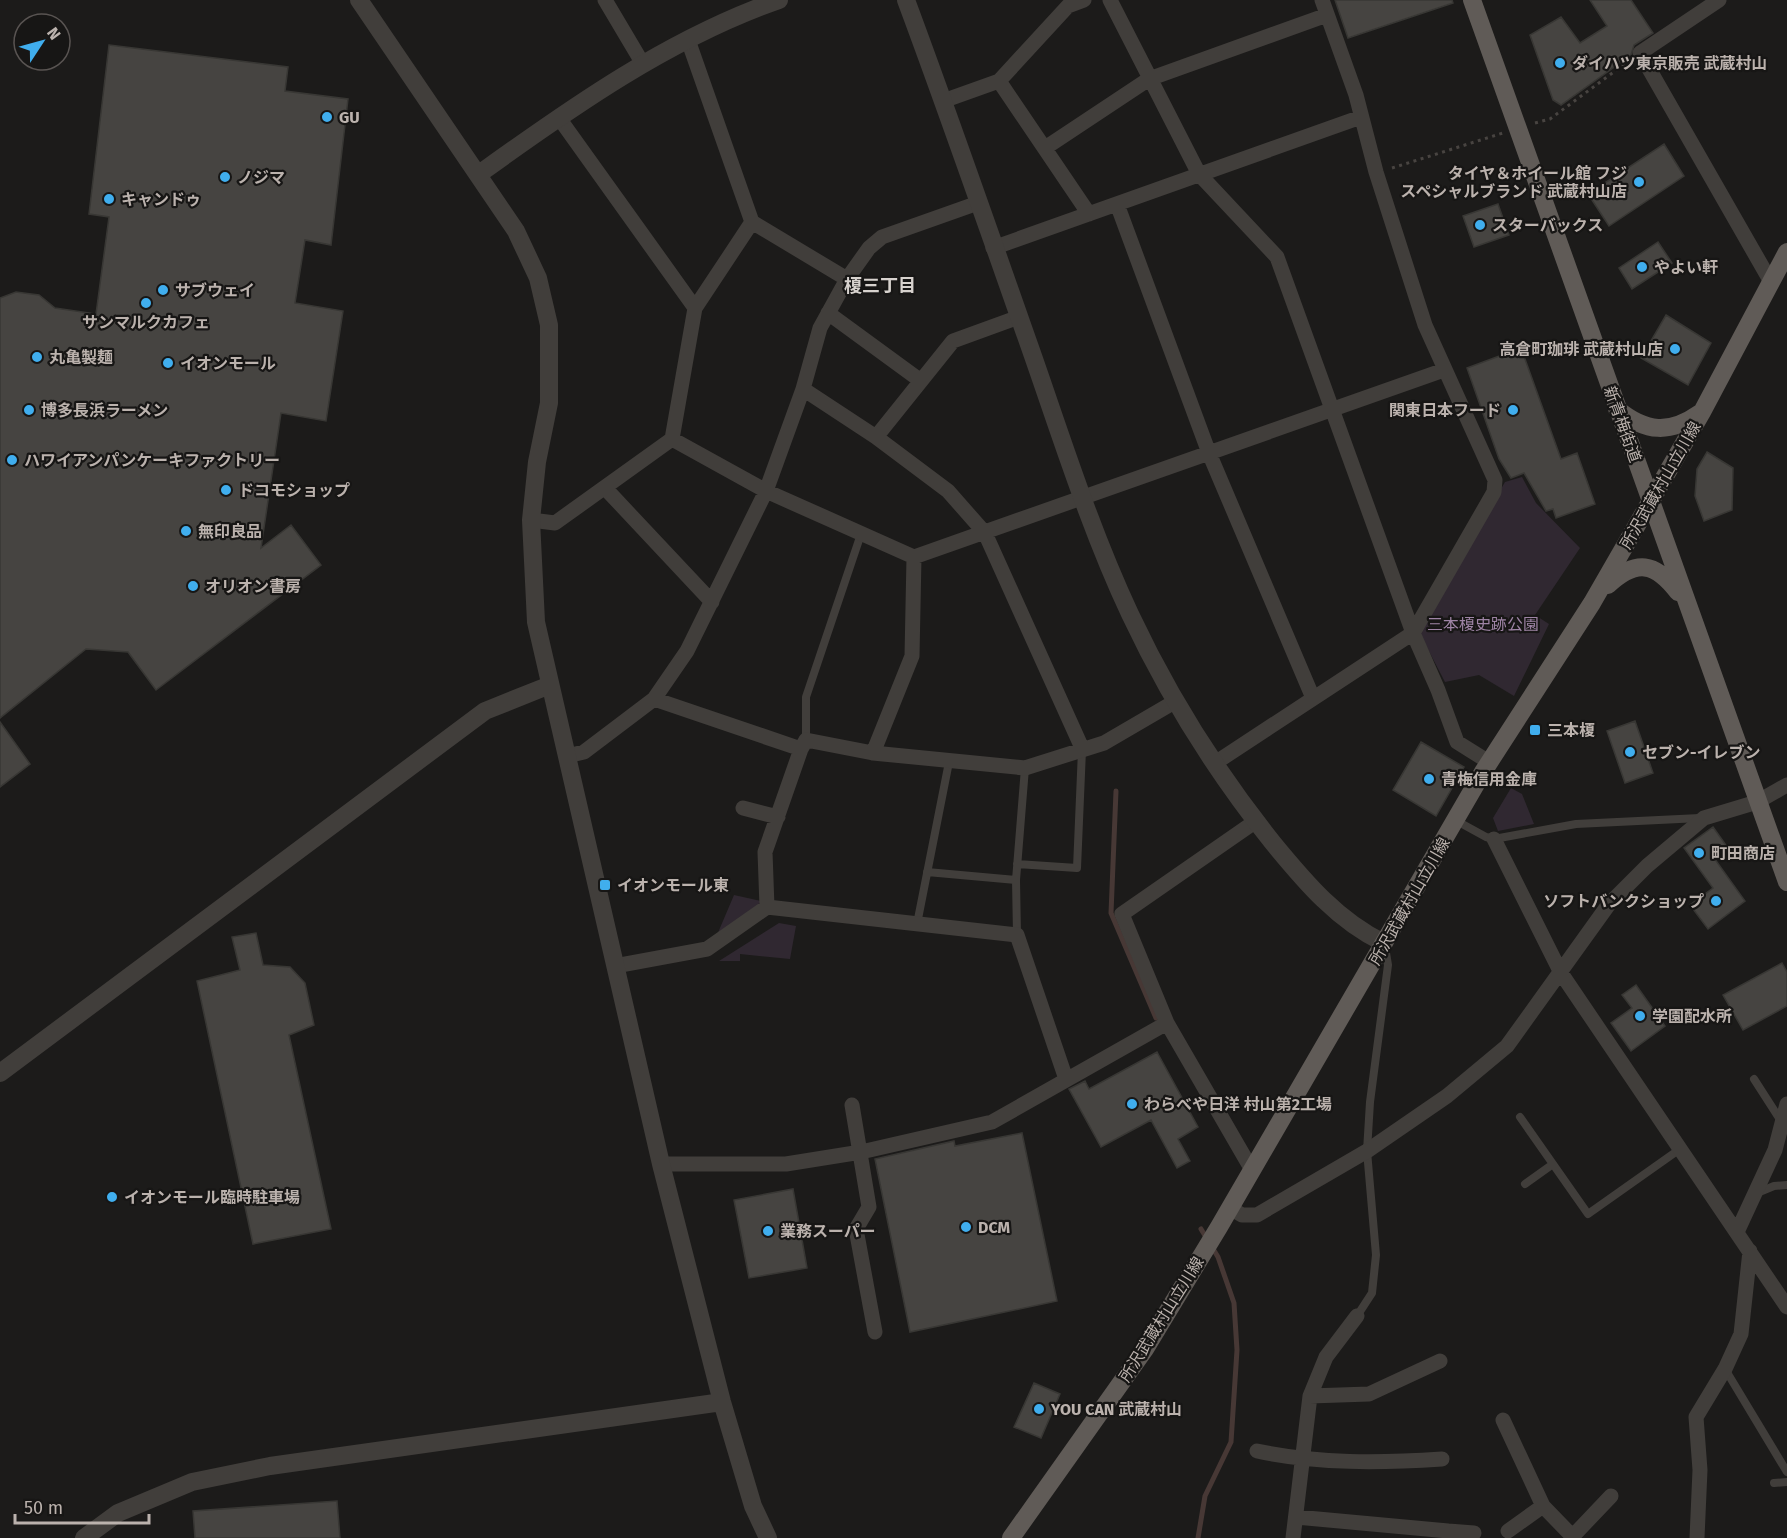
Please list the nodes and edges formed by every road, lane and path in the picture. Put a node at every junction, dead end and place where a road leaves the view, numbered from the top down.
1 (358, 0) edge
2 (605, 0) edge
3 (906, 0) edge
4 (1084, 0) edge
5 (1110, 0) edge
6 (1322, 0) edge
7 (1472, 0) edge
8 (1719, 0) edge
9 (774, 1) edge
10 (1327, 15) junction
11 (688, 40) junction
12 (1640, 53) junction
13 (644, 64) junction
14 (1149, 79) junction
15 (999, 81) junction
16 (943, 101) junction
17 (1361, 117) junction
18 (559, 118) junction
19 (1517, 129) junction
20 (1046, 148) junction
21 (1376, 172) junction
22 (479, 174) junction
23 (1199, 174) junction
24 (978, 202) junction
25 (1117, 204) junction
26 (1089, 214) junction
27 (752, 222) junction
28 (993, 248) junction
29 (1787, 252) edge
30 (847, 279) junction
31 (1771, 282) junction
32 (695, 308) junction
33 (828, 313) junction
34 (1019, 317) junction
35 (1444, 370) junction
36 (921, 381) junction
37 (803, 389) junction
38 (1617, 408) junction
39 (1331, 410) junction
40 (1702, 412) junction
41 (876, 437) junction
42 (672, 439) junction
43 (1209, 453) junction
44 (605, 488) junction
45 (766, 491) junction
46 (1082, 498) junction
47 (1651, 501) junction
48 (531, 520) junction
49 (985, 533) junction
50 (861, 534) junction
51 (914, 557) junction
52 (712, 602) junction
53 (1592, 603) junction
54 (1687, 603) junction
55 (1413, 633) junction
56 (550, 685) junction
57 (1313, 698) junction
58 (654, 699) junction
59 (1176, 701) junction
60 (804, 745) junction
61 (1082, 748) junction
62 (873, 753) junction
63 (567, 756) junction
64 (949, 762) junction
65 (1489, 762) junction
66 (1215, 763) junction
67 (1025, 768) junction
68 (1787, 785) edge
69 (1757, 802) junction
70 (743, 808) dead end
71 (778, 817) junction
72 (1704, 818) junction
73 (1455, 820) junction
74 (1256, 821) junction
75 (1494, 839) junction
76 (1017, 864) junction
77 (927, 872) junction
78 (1016, 880) junction
79 (1787, 882) edge
80 (767, 908) junction
81 (916, 926) junction
82 (1017, 935) junction
83 (1384, 943) junction
84 (615, 966) junction
85 (1561, 973) junction
86 (1167, 1023) junction
87 (0, 1073) edge
88 (1066, 1079) junction
89 (1754, 1079) dead end
90 (1787, 1104) edge
91 (852, 1105) dead end
92 (1521, 1117) dead end
93 (1783, 1124) junction
94 (1680, 1149) junction
95 (1367, 1151) junction
96 (861, 1152) junction
97 (661, 1164) junction
98 (1553, 1164) junction
99 (1252, 1170) junction
100 (1525, 1184) dead end
101 (1787, 1185) edge
102 (1755, 1195) junction
103 (1230, 1208) junction
104 (1737, 1232) junction
105 (1750, 1251) junction
106 (1787, 1307) edge
107 (1357, 1316) joint
108 (875, 1332) dead end
109 (1440, 1361) dead end
110 (1725, 1369) junction
111 (1310, 1396) junction
112 (722, 1402) junction
113 (1503, 1420) dead end
114 (1257, 1451) dead end
115 (1301, 1460) junction
116 (1442, 1460) dead end
117 (1787, 1472) edge
118 (1787, 1482) edge
119 (1774, 1483) dead end
120 (1611, 1496) dead end
121 (1543, 1506) junction
122 (1296, 1517) junction
123 (1508, 1531) dead end
124 (1474, 1533) dead end
125 (1448, 1534) edge
126 (1574, 1537) edge
127 (84, 1538) edge
128 (768, 1538) edge
129 (1011, 1538) edge
130 (1293, 1538) edge
131 (1697, 1538) edge

1 - 22 street
2 - 13 street
3 - 16 street
4 - 15 street
5 - 14 street
6 - 10 street
7 - 19 main road, 新青梅街道
8 - 12 street
9 - 11 street
10 - 14 street
10 - 17 street
11 - 13 street
11 - 27 street
12 - 19 path
12 - 31 street
13 - 18 street
14 - 20 street
14 - 23 street
15 - 16 street
15 - 20 street
16 - 24 street
17 - 21 street
17 - 23 street
18 - 22 street
18 - 32 street
19 - 21 path
19 - 38 main road, 新青梅街道
20 - 26 street
21 - 35 street
22 - 48 street
23 - 25 street
23 - 39 street
24 - 28 street
24 - 30 street
25 - 26 street
25 - 43 street
26 - 28 street
27 - 30 street
27 - 32 street
28 - 34 street
29 - 31 main road, 所沢武蔵村山立川線
30 - 33 street
31 - 40 main road, 所沢武蔵村山立川線
32 - 42 street
33 - 36 street
33 - 37 street
34 - 36 street
34 - 46 street
35 - 39 street
35 - 55 street
36 - 41 street
37 - 41 street
37 - 45 street
38 - 40 main road
38 - 47 main road, 新青梅街道
39 - 43 street
39 - 55 street
40 - 47 main road, 所沢武蔵村山立川線
41 - 49 street
42 - 44 street
42 - 45 street
43 - 46 street
43 - 57 street
44 - 48 street
44 - 52 street
45 - 50 street
45 - 52 street
46 - 49 street
46 - 59 street
47 - 53 main road, 所沢武蔵村山立川線
47 - 54 main road, 新青梅街道
48 - 56 street
49 - 51 street
49 - 61 street
50 - 51 street
50 - 60 lane
51 - 62 street
52 - 58 street
53 - 54 main road
53 - 65 main road, 所沢武蔵村山立川線
54 - 69 main road, 新青梅街道
55 - 57 street
55 - 65 street
56 - 63 street
56 - 87 street
57 - 66 street
58 - 60 street
58 - 63 street
59 - 61 street
59 - 66 street
60 - 62 street
60 - 71 street
61 - 67 street
61 - 76 lane
62 - 64 street
63 - 84 street
64 - 67 street
64 - 77 lane
65 - 73 main road, 所沢武蔵村山立川線
66 - 74 street
67 - 76 lane
68 - 69 street
69 - 72 street
69 - 79 main road, 新青梅街道
70 - 71 street
71 - 80 street
72 - 75 lane
72 - 85 street
73 - 75 lane
73 - 83 main road, 所沢武蔵村山立川線
74 - 83 street
74 - 86 street
75 - 85 street
76 - 78 lane
77 - 78 lane
77 - 81 lane
78 - 82 lane
80 - 81 street
80 - 84 street
81 - 82 street
82 - 88 street
83 - 95 lane
83 - 99 main road, 所沢武蔵村山立川線
84 - 97 street
85 - 94 street
85 - 95 street
86 - 88 street
86 - 99 street
88 - 96 street
89 - 93 lane
90 - 93 street
91 - 96 street
92 - 98 lane
93 - 102 street
94 - 98 lane
94 - 104 street
95 - 103 street
95 - 107 lane
96 - 97 street
96 - 108 street
97 - 112 street
98 - 100 lane
99 - 103 main road, 所沢武蔵村山立川線
101 - 102 lane
102 - 104 street
103 - 129 main road, 所沢武蔵村山立川線
104 - 105 street
105 - 106 street
105 - 110 street
107 - 111 street
109 - 111 street
110 - 117 lane
110 - 131 street
111 - 115 street
112 - 127 street
112 - 128 street
113 - 121 street
114 - 115 street
115 - 116 street
115 - 122 street
118 - 119 lane
120 - 126 street
121 - 123 street
121 - 126 street
122 - 125 street
122 - 130 street
124 - 125 street

